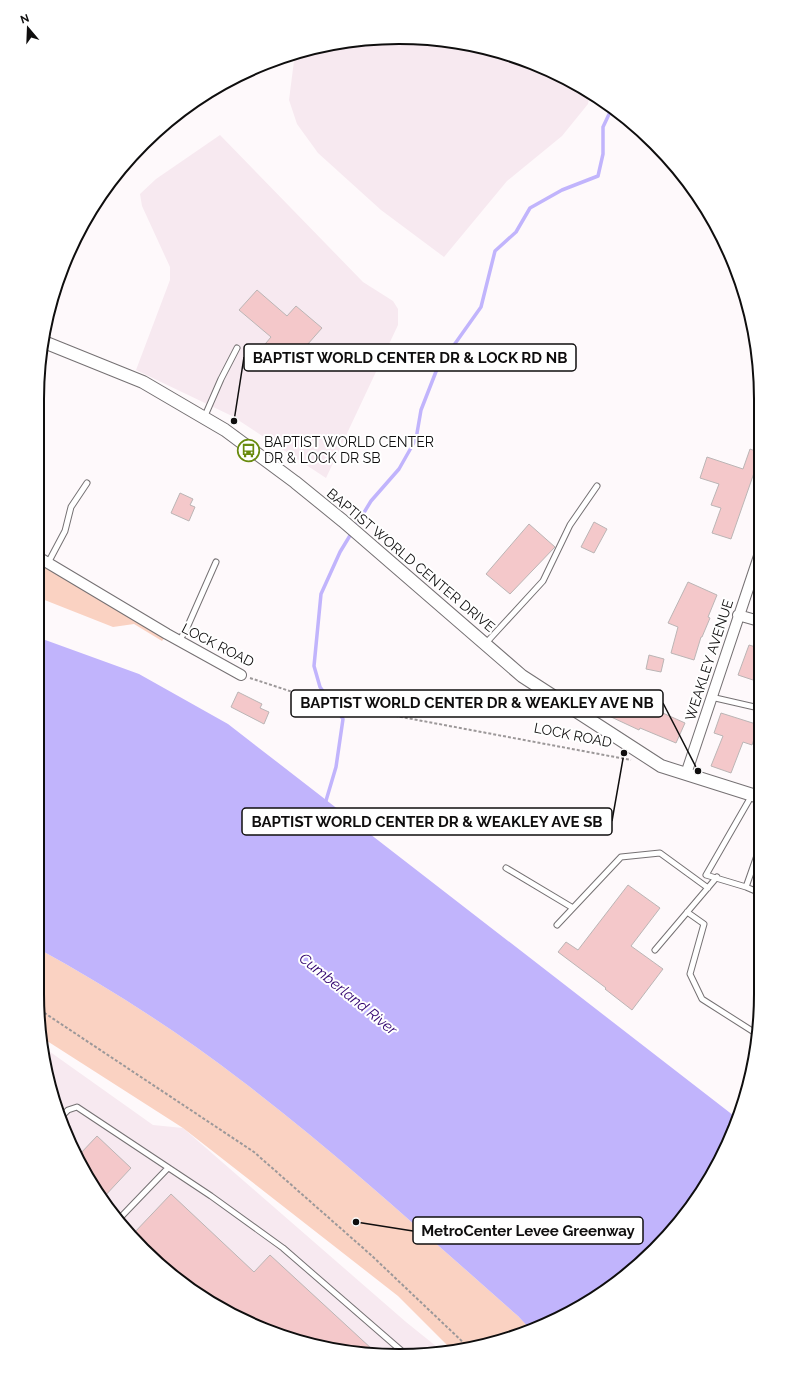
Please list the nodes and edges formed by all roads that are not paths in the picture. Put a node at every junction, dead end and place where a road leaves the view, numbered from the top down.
1 (49, 344) edge
2 (237, 348) dead end
3 (204, 418) junction
4 (87, 483) dead end
5 (597, 486) dead end
6 (44, 561) edge
7 (216, 562) dead end
8 (48, 563) junction
9 (754, 570) edge
10 (738, 615) junction
11 (754, 620) edge
12 (179, 641) junction
13 (486, 643) junction
14 (241, 675) road end
15 (711, 697) junction
16 (754, 707) edge
17 (686, 774) junction
18 (754, 795) edge
19 (754, 799) edge
20 (754, 864) edge
21 (506, 868) dead end
22 (717, 877) junction
23 (746, 887) junction
24 (708, 888) junction
25 (754, 890) edge
26 (573, 908) junction
27 (687, 912) junction
28 (557, 925) dead end
29 (655, 950) dead end
30 (752, 1031) edge
31 (65, 1113) edge
32 (168, 1168) junction
33 (122, 1216) edge
34 (399, 1349) edge

1 - 3 street, BAPTIST WORLD CENTER DRIVE
2 - 3 lane
3 - 13 street, BAPTIST WORLD CENTER DRIVE
4 - 8 lane
5 - 13 lane
6 - 8 street, LOCK ROAD
7 - 12 lane
8 - 12 street, LOCK ROAD
9 - 10 street, WEAKLEY AVENUE
10 - 11 street
10 - 15 street, WEAKLEY AVENUE
12 - 14 street, LOCK ROAD
13 - 17 street, BAPTIST WORLD CENTER DRIVE
15 - 16 lane
15 - 17 street, WEAKLEY AVENUE
17 - 18 street, BAPTIST WORLD CENTER DRIVE
19 - 22 lane
20 - 23 lane
21 - 26 lane
22 - 23 lane
22 - 24 lane
23 - 25 lane
24 - 26 lane
24 - 27 lane
26 - 28 lane
27 - 29 lane
27 - 30 lane
31 - 32 lane
32 - 33 lane
32 - 34 lane

